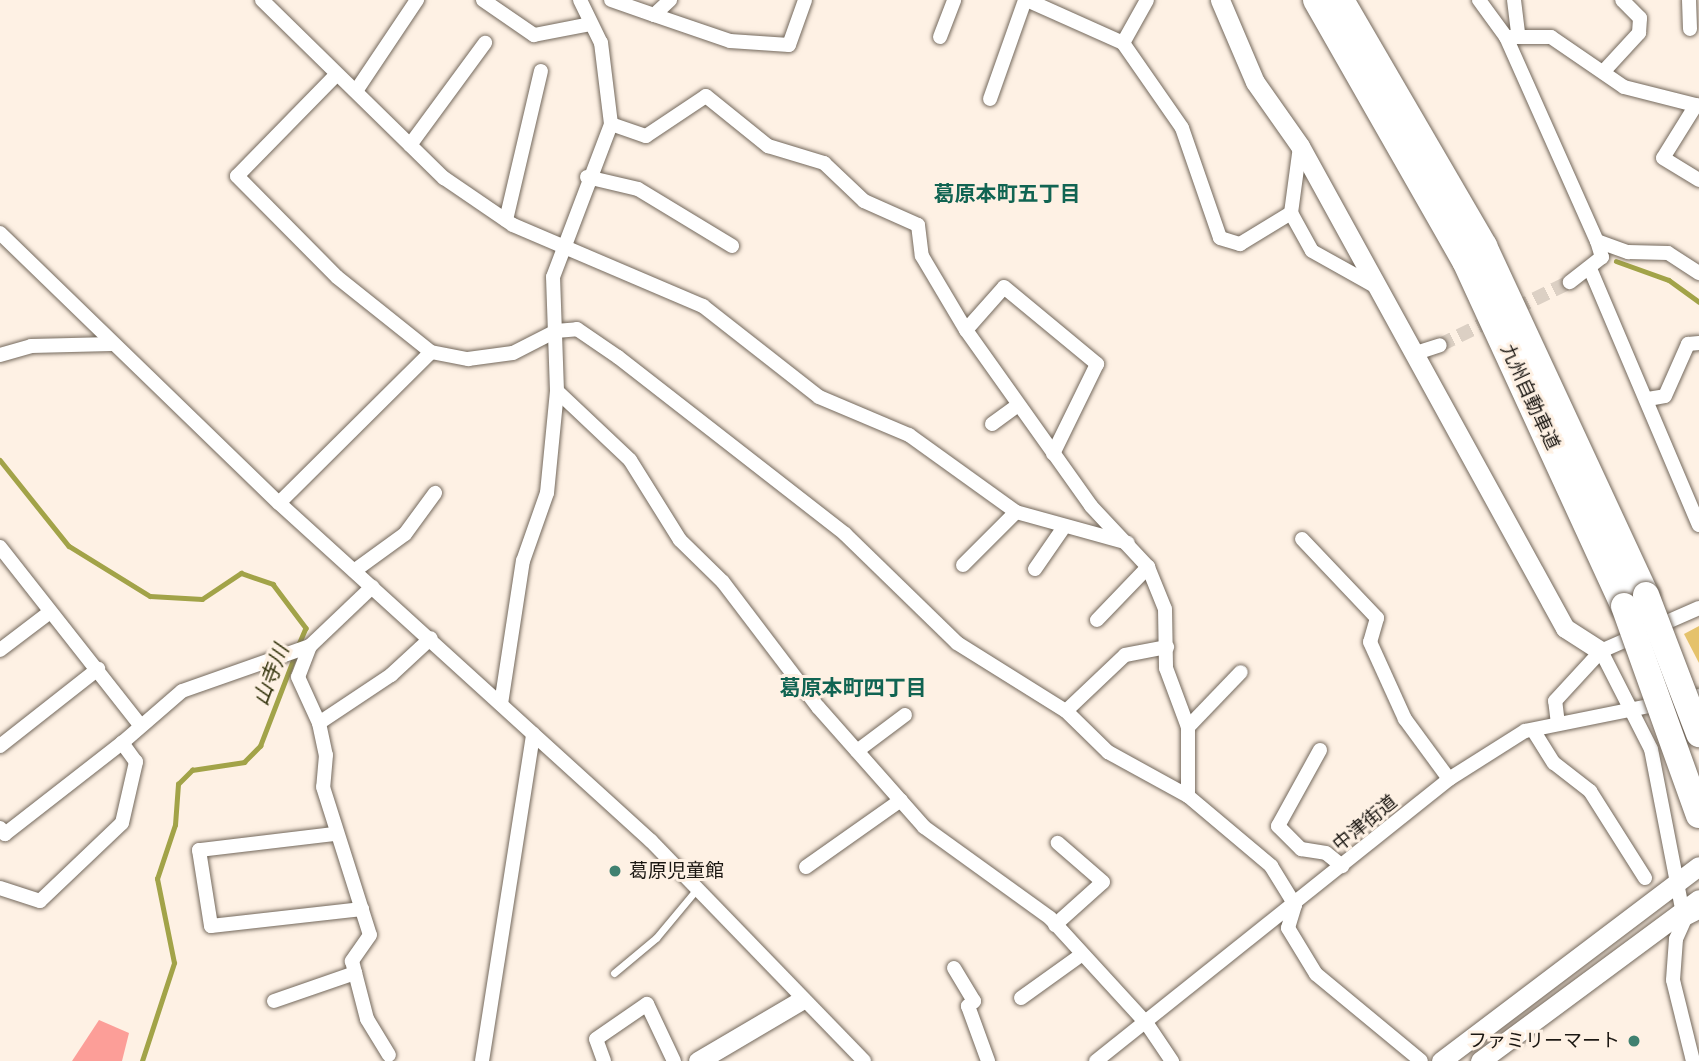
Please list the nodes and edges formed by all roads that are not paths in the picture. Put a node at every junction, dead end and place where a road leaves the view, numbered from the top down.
1 (262, 0) edge
2 (417, 0) edge
3 (483, 0) edge
4 (580, 0) edge
5 (611, 0) edge
6 (670, 0) edge
7 (805, 0) edge
8 (954, 0) edge
9 (1026, 0) edge
10 (1147, 0) edge
11 (1220, 0) edge
12 (1315, 0) edge
13 (1340, 0) edge
14 (1479, 0) edge
15 (1514, 0) edge
16 (1622, 0) edge
17 (1689, 0) edge
18 (653, 15) junction
19 (590, 24) junction
20 (1689, 29) dead end
21 (1512, 35) junction
22 (940, 37) dead end
23 (485, 43) dead end
24 (1123, 43) junction
25 (541, 71) dead end
26 (1604, 71) junction
27 (335, 76) junction
28 (356, 91) junction
29 (990, 99) dead end
30 (1697, 106) edge
31 (611, 124) junction
32 (410, 145) junction
33 (1300, 146) junction
34 (587, 177) junction
35 (1699, 180) edge
36 (1291, 213) junction
37 (506, 220) junction
38 (0, 233) edge
39 (1597, 241) junction
40 (732, 246) dead end
41 (561, 248) junction
42 (1591, 271) junction
43 (1699, 274) edge
44 (1570, 282) tunnel mouth
45 (1375, 286) junction
46 (966, 330) junction
47 (556, 331) junction
48 (1699, 342) edge
49 (112, 344) junction
50 (1440, 345) tunnel mouth
51 (431, 352) junction
52 (1413, 354) junction
53 (0, 355) edge
54 (557, 391) junction
55 (1648, 400) junction
56 (1018, 405) junction
57 (992, 424) dead end
58 (1053, 454) junction
59 (435, 493) dead end
60 (279, 503) junction
61 (1016, 512) junction
62 (1699, 525) edge
63 (1062, 530) junction
64 (1301, 539) dead end
65 (1128, 543) junction
66 (3, 556) edge
67 (963, 565) dead end
68 (1148, 567) junction
69 (1035, 569) dead end
70 (354, 571) junction
71 (372, 587) junction
72 (1635, 600) junction
73 (1699, 608) edge
74 (50, 612) junction
75 (1097, 620) dead end
76 (431, 638) junction
77 (309, 647) junction
78 (1167, 647) junction
79 (0, 650) edge
80 (1601, 651) junction
81 (98, 670) junction
82 (1241, 672) dead end
83 (1699, 696) edge
84 (501, 704) junction
85 (1630, 710) junction
86 (1066, 711) junction
87 (905, 715) dead end
88 (319, 723) junction
89 (1558, 724) junction
90 (140, 725) junction
91 (1188, 727) junction
92 (1533, 730) junction
93 (533, 734) junction
94 (1699, 734) edge
95 (122, 743) junction
96 (0, 746) edge
97 (1320, 750) dead end
98 (857, 751) junction
99 (1449, 779) junction
100 (1188, 796) junction
101 (901, 800) junction
102 (1699, 815) edge
103 (0, 828) edge
104 (334, 834) junction
105 (1058, 843) dead end
106 (1342, 866) junction
107 (1699, 866) edge
108 (806, 867) dead end
109 (1645, 878) dead end
110 (1676, 884) junction
111 (0, 888) edge
112 (696, 890) junction
113 (1699, 899) edge
114 (1295, 905) junction
115 (362, 909) junction
116 (1689, 915) edge
117 (1055, 925) junction
118 (1081, 955) junction
119 (954, 968) dead end
120 (355, 972) junction
121 (614, 973) dead end
122 (1021, 998) dead end
123 (274, 1001) dead end
124 (800, 1001) junction
125 (1147, 1024) junction
126 (389, 1055) dead end
127 (482, 1061) edge
128 (604, 1061) edge
129 (674, 1061) edge
130 (698, 1061) edge
131 (864, 1061) edge
132 (988, 1061) edge
133 (1096, 1061) edge
134 (1172, 1061) edge
135 (1421, 1061) edge
136 (1441, 1061) edge
137 (1480, 1061) edge
138 (1693, 1061) edge

1 - 27 street
2 - 28 street
3 - 19 street
4 - 19 street
5 - 18 street
6 - 18 street
7 - 18 street
8 - 22 street
9 - 24 street
9 - 29 street
10 - 24 street
11 - 33 street
12 - 72 highway, 九州自動車道
13 - 72 highway, 九州自動車道
14 - 21 street
15 - 21 street
16 - 26 street
17 - 20 street
19 - 31 street
21 - 26 street
21 - 39 street
23 - 32 street
24 - 36 street
25 - 37 street
26 - 30 street
27 - 28 street
27 - 51 street
28 - 32 street
30 - 35 street
31 - 34 street
31 - 46 street
32 - 37 street
33 - 36 street
33 - 45 street
34 - 40 street
34 - 41 street
36 - 45 street
37 - 41 street
38 - 49 street
39 - 42 street
39 - 43 street
41 - 47 street
41 - 61 street
42 - 44 street
42 - 55 street
45 - 52 street
46 - 56 street
46 - 58 street
47 - 51 street
47 - 54 street
47 - 86 street
48 - 55 street
49 - 53 street
49 - 60 street
50 - 52 street
51 - 60 street
52 - 80 street
54 - 84 street
54 - 98 street
55 - 62 street
56 - 57 street
56 - 58 street
58 - 65 street
59 - 70 street
60 - 70 street
61 - 63 street
61 - 67 street
63 - 65 street
63 - 69 street
64 - 99 street
65 - 68 street
66 - 74 street
68 - 75 street
68 - 78 street
70 - 71 street
71 - 76 street
71 - 77 street
72 - 94 highway, 九州自動車道, bridge
72 - 102 highway, 九州自動車道, bridge
73 - 80 street
74 - 79 street
74 - 81 street
76 - 84 street
76 - 88 street
77 - 88 street
77 - 90 street
78 - 86 street
78 - 91 street
80 - 85 street
80 - 89 street
81 - 90 street
81 - 96 street
82 - 91 street
83 - 85 street, 中津街道
84 - 93 street
85 - 89 street, 中津街道
85 - 110 street
86 - 100 street
87 - 98 street
88 - 104 street
89 - 92 street, 中津街道
90 - 95 street
91 - 100 street
92 - 99 street, 中津街道
92 - 109 street
93 - 112 street
93 - 127 street
95 - 103 street
95 - 111 street
97 - 106 street
98 - 101 street
99 - 106 street, 中津街道
100 - 114 street
101 - 108 street
101 - 117 street
104 - 115 street
104 - 115 street
105 - 117 street
106 - 114 street, 中津街道
107 - 110 street
110 - 116 street
110 - 136 street
112 - 121 lane
112 - 124 street
113 - 116 street
114 - 125 street, 中津街道
114 - 135 street
115 - 120 street
116 - 137 street
116 - 138 street
117 - 118 street
118 - 122 street
118 - 125 street
119 - 132 street
120 - 123 street
120 - 126 street
124 - 130 street
124 - 131 street
125 - 133 street, 中津街道
125 - 134 street
128 - 129 street

